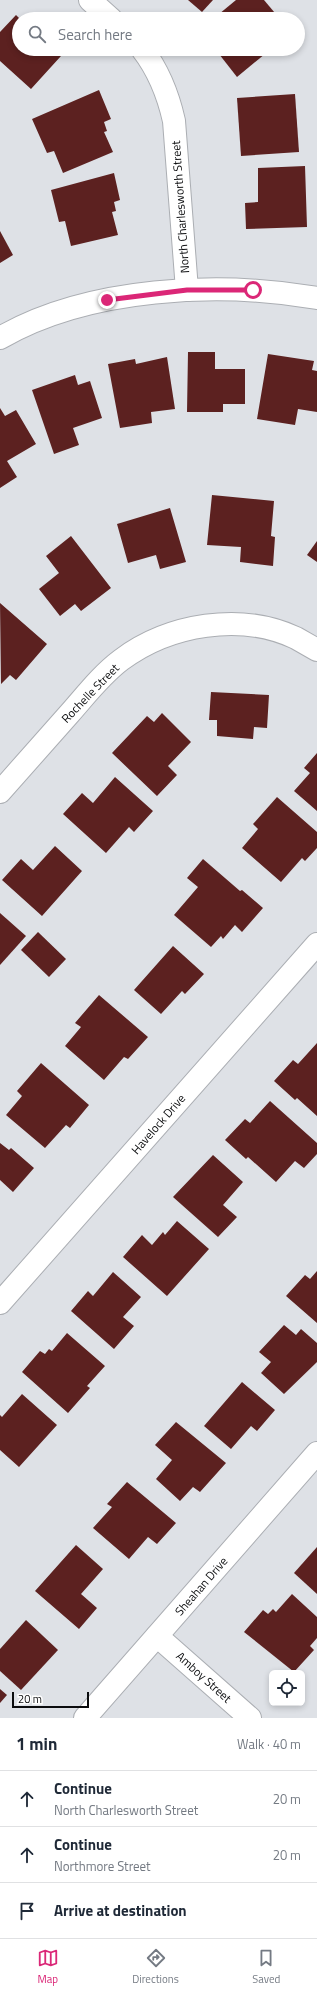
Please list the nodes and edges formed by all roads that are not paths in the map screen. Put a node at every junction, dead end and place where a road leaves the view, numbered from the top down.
1 (90, 0) edge
2 (103, 12) edge
3 (147, 56) edge
4 (187, 290) junction
5 (317, 298) edge
6 (0, 338) edge
7 (317, 650) edge
8 (0, 792) edge
9 (317, 944) edge
10 (0, 1303) edge
11 (317, 1454) edge
12 (157, 1636) junction
13 (85, 1718) edge
14 (250, 1718) edge

1 - 2 street
3 - 4 street, North Charlesworth Street
4 - 5 street, North Charlesworth Street
4 - 6 street
7 - 8 street, Rochelle Street
9 - 10 street, Havelock Drive
11 - 12 street, Sheahan Drive
12 - 13 street, Sheahan Drive
12 - 14 street, Amboy Street

